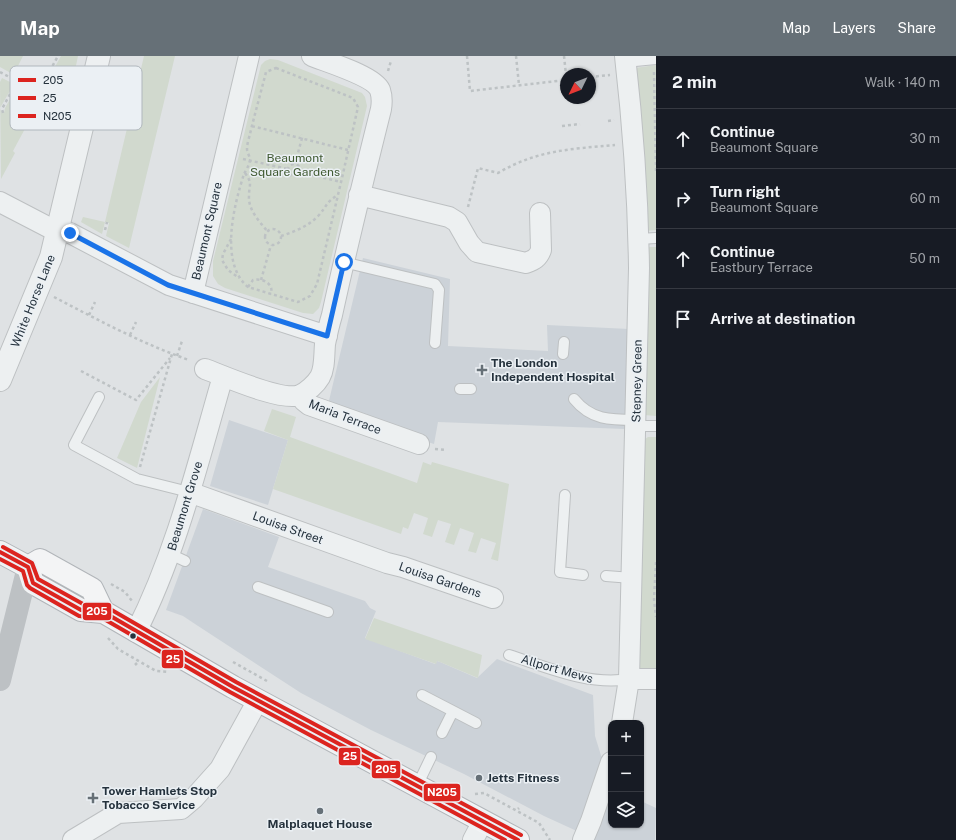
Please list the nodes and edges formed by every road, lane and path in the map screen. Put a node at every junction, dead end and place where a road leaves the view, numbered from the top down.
1 (58, 56) edge
2 (99, 56) edge
3 (249, 56) edge
4 (312, 56) edge
5 (466, 56) edge
6 (516, 56) edge
7 (564, 56) edge
8 (625, 59) edge
9 (391, 61) dead end
10 (655, 62) edge
11 (52, 66) edge
12 (97, 66) edge
13 (565, 68) edge
14 (387, 71) dead end
15 (0, 72) edge
16 (10, 77) edge
17 (303, 78) junction
18 (560, 81) edge
19 (302, 82) dead end
20 (518, 85) junction
21 (10, 94) edge
22 (3, 113) dead end
23 (580, 124) dead end
24 (252, 126) junction
25 (562, 126) dead end
26 (81, 130) edge
27 (301, 136) junction
28 (633, 144) junction
29 (348, 150) junction
30 (225, 156) junction
31 (250, 161) junction
32 (295, 164) junction
33 (288, 169) junction
34 (656, 171) edge
35 (300, 172) junction
36 (244, 173) junction
37 (342, 182) junction
38 (338, 195) junction
39 (359, 195) junction
40 (0, 202) edge
41 (540, 213) dead end
42 (462, 229) junction
43 (58, 230) junction
44 (268, 232) junction
45 (281, 236) junction
46 (647, 238) edge
47 (231, 239) junction
48 (271, 245) junction
49 (344, 262) junction
50 (240, 278) junction
51 (261, 280) junction
52 (248, 287) junction
53 (38, 290) junction
54 (193, 293) junction
55 (271, 294) junction
56 (95, 302) dead end
57 (89, 315) junction
58 (136, 322) dead end
59 (130, 335) junction
60 (327, 336) junction
61 (182, 341) dead end
62 (564, 342) dead end
63 (435, 343) dead end
64 (563, 354) dead end
65 (172, 355) junction
66 (177, 356) junction
67 (81, 371) dead end
68 (214, 372) junction
69 (0, 380) edge
70 (460, 389) dead end
71 (471, 389) dead end
72 (300, 395) junction
73 (99, 397) dead end
74 (574, 399) dead end
75 (636, 423) junction
76 (656, 426) edge
77 (426, 446) joint
78 (446, 450) dead end
79 (137, 479) junction
80 (189, 492) junction
81 (565, 495) dead end
82 (0, 552) edge
83 (656, 562) edge
84 (387, 563) joint
85 (28, 567) junction
86 (582, 575) dead end
87 (606, 576) dead end
88 (632, 578) junction
89 (258, 587) dead end
90 (493, 598) dead end
91 (328, 612) dead end
92 (656, 617) edge
93 (136, 632) junction
94 (102, 635) dead end
95 (509, 655) dead end
96 (174, 676) dead end
97 (629, 679) junction
98 (656, 679) edge
99 (0, 680) edge
100 (422, 695) dead end
101 (258, 700) junction
102 (452, 711) junction
103 (622, 720) edge
104 (476, 723) dead end
105 (442, 733) dead end
106 (431, 757) dead end
107 (608, 771) edge
108 (417, 786) junction
109 (476, 795) dead end
110 (478, 831) edge
111 (73, 840) edge
112 (518, 840) edge
113 (550, 840) edge
114 (583, 840) edge

1 - 11 path
2 - 12 street, White Horse Lane
3 - 30 street, Beaumont Square
4 - 39 street
5 - 20 path
6 - 20 path
7 - 13 path
8 - 10 lane
8 - 28 street, Stepney Green
9 - 14 path
10 - 34 path
15 - 16 path
17 - 19 path
17 - 24 path
17 - 29 path
18 - 20 path
21 - 22 path
23 - 25 path
24 - 27 path
24 - 31 path
26 - 43 street, White Horse Lane
27 - 29 path
27 - 32 path
28 - 42 path
28 - 46 street, Stepney Green
29 - 37 path
30 - 31 path
30 - 54 street, Beaumont Square
31 - 33 path
31 - 36 path
32 - 33 path
32 - 35 path
33 - 35 path
35 - 37 path
36 - 44 path
36 - 47 path
37 - 38 path
38 - 45 path
38 - 55 path
39 - 42 street
39 - 49 street
40 - 43 street
41 - 42 street
43 - 53 street, White Horse Lane
43 - 54 street
44 - 45 path
44 - 48 path
45 - 48 path
46 - 75 street, Stepney Green
47 - 50 path
47 - 50 path
48 - 51 path
49 - 60 street
49 - 63 lane
50 - 52 path
51 - 52 path
51 - 55 path
52 - 55 path
53 - 57 path
53 - 69 street, White Horse Lane
54 - 60 street, Beaumont Square
56 - 57 path
57 - 59 path
58 - 59 path
59 - 65 path
60 - 72 street
61 - 66 path
62 - 64 lane
65 - 66 path
65 - 67 path
65 - 79 path
66 - 68 path
68 - 72 street, Maria Terrace
68 - 80 street, Beaumont Grove
70 - 71 lane
72 - 77 street, Maria Terrace
73 - 79 lane
74 - 75 lane
75 - 76 lane
75 - 88 street, Stepney Green
77 - 78 path
79 - 80 lane
80 - 84 street, Louisa Street
80 - 93 street, Beaumont Grove
81 - 86 lane
82 - 85 highway
83 - 92 path
84 - 90 street, Louisa Gardens
85 - 93 highway
85 - 99 main road
87 - 88 lane
88 - 97 street, Stepney Green
89 - 91 lane
93 - 101 highway
94 - 96 path
95 - 97 lane, Allport Mews
97 - 98 street
97 - 103 street, Stepney Green
100 - 102 lane
101 - 108 highway
101 - 111 street
102 - 104 lane
102 - 105 lane
106 - 108 lane
107 - 114 street
108 - 110 highway
109 - 113 path
110 - 112 highway

